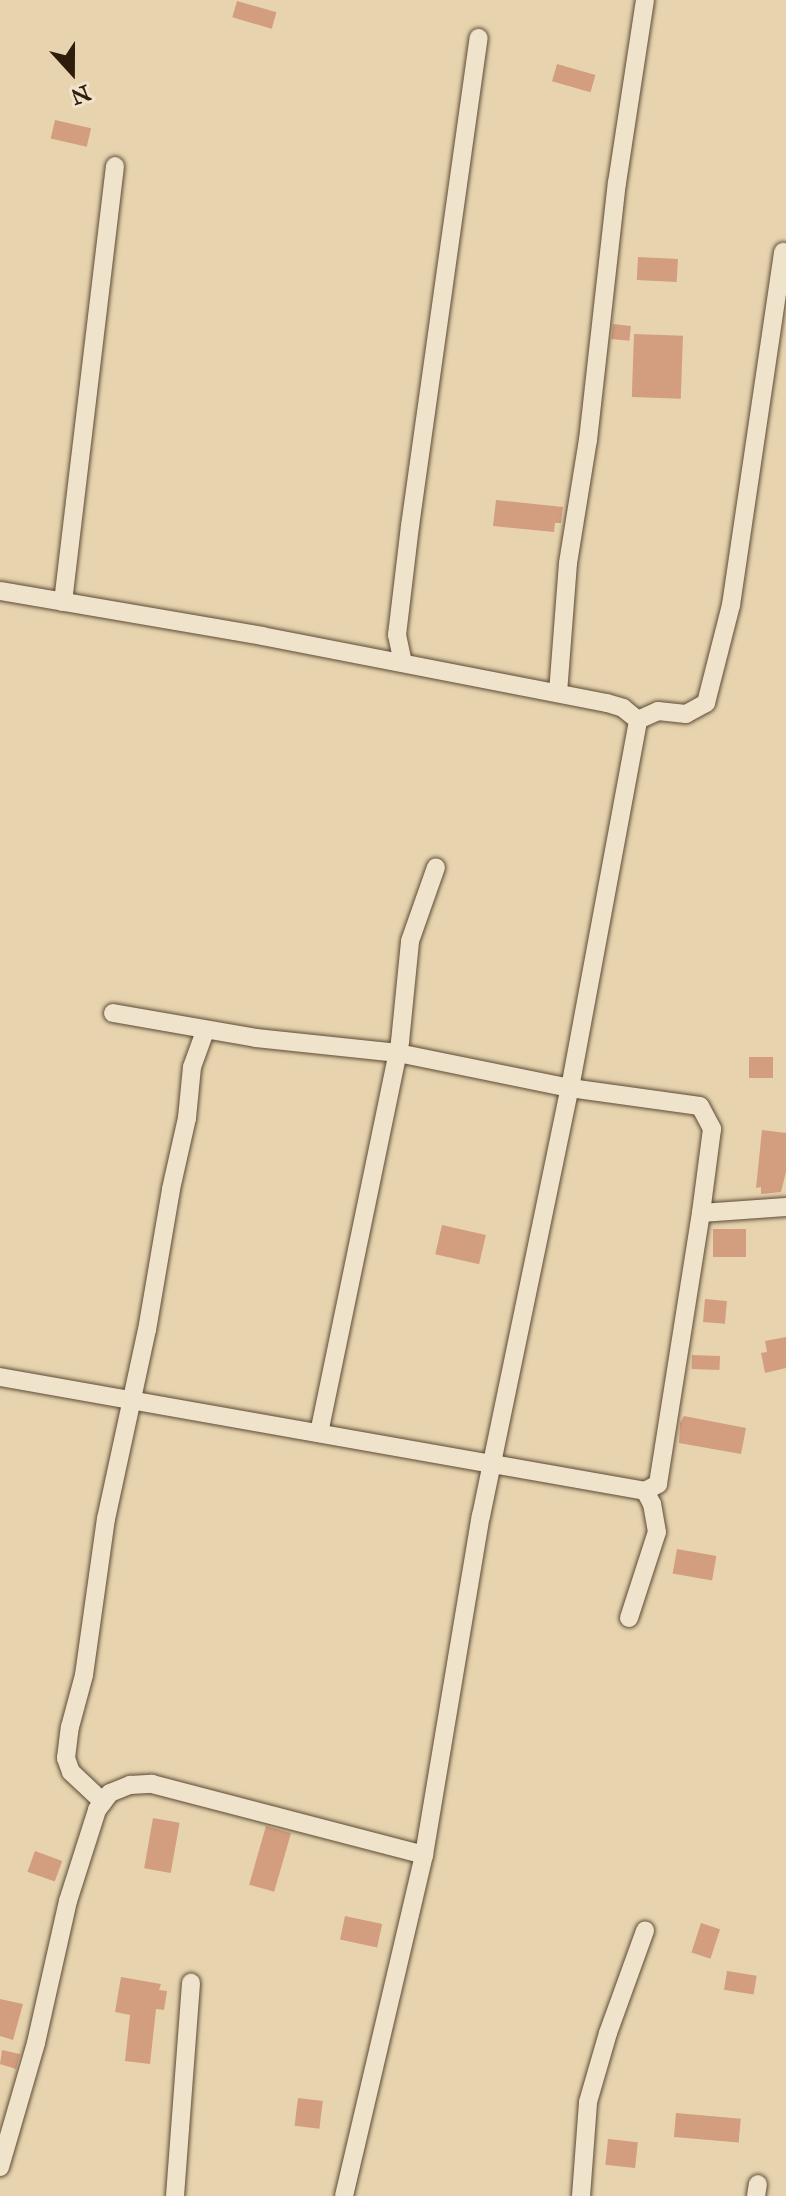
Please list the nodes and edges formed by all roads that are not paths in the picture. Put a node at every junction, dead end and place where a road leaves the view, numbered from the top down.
1 (645, 0) edge
2 (479, 38) dead end
3 (115, 166) dead end
4 (783, 252) dead end
5 (0, 591) edge
6 (63, 602) junction
7 (403, 663) junction
8 (558, 693) junction
9 (638, 720) junction
10 (436, 867) dead end
11 (113, 1013) dead end
12 (205, 1031) junction
13 (398, 1053) junction
14 (570, 1088) junction
15 (786, 1207) edge
16 (701, 1213) junction
17 (0, 1377) edge
18 (131, 1402) junction
19 (319, 1433) junction
20 (492, 1462) junction
21 (645, 1491) junction
22 (629, 1618) dead end
23 (103, 1802) junction
24 (424, 1855) junction
25 (645, 1931) dead end
26 (191, 1983) dead end
27 (0, 2167) edge
28 (175, 2196) edge
29 (344, 2196) edge
30 (581, 2196) edge

1 - 8 street
2 - 7 street
3 - 6 street
4 - 9 street
5 - 6 street
6 - 7 street
7 - 8 street
8 - 9 street
9 - 14 street
10 - 13 street
11 - 12 street
12 - 13 street
12 - 18 street
13 - 14 street
13 - 19 street
14 - 16 street
14 - 20 street
15 - 16 street
16 - 21 street
17 - 18 street
18 - 19 street
18 - 23 street
19 - 20 street
20 - 21 street
20 - 24 street
21 - 22 street
23 - 24 street
23 - 27 street
24 - 29 street
25 - 30 street
26 - 28 street

